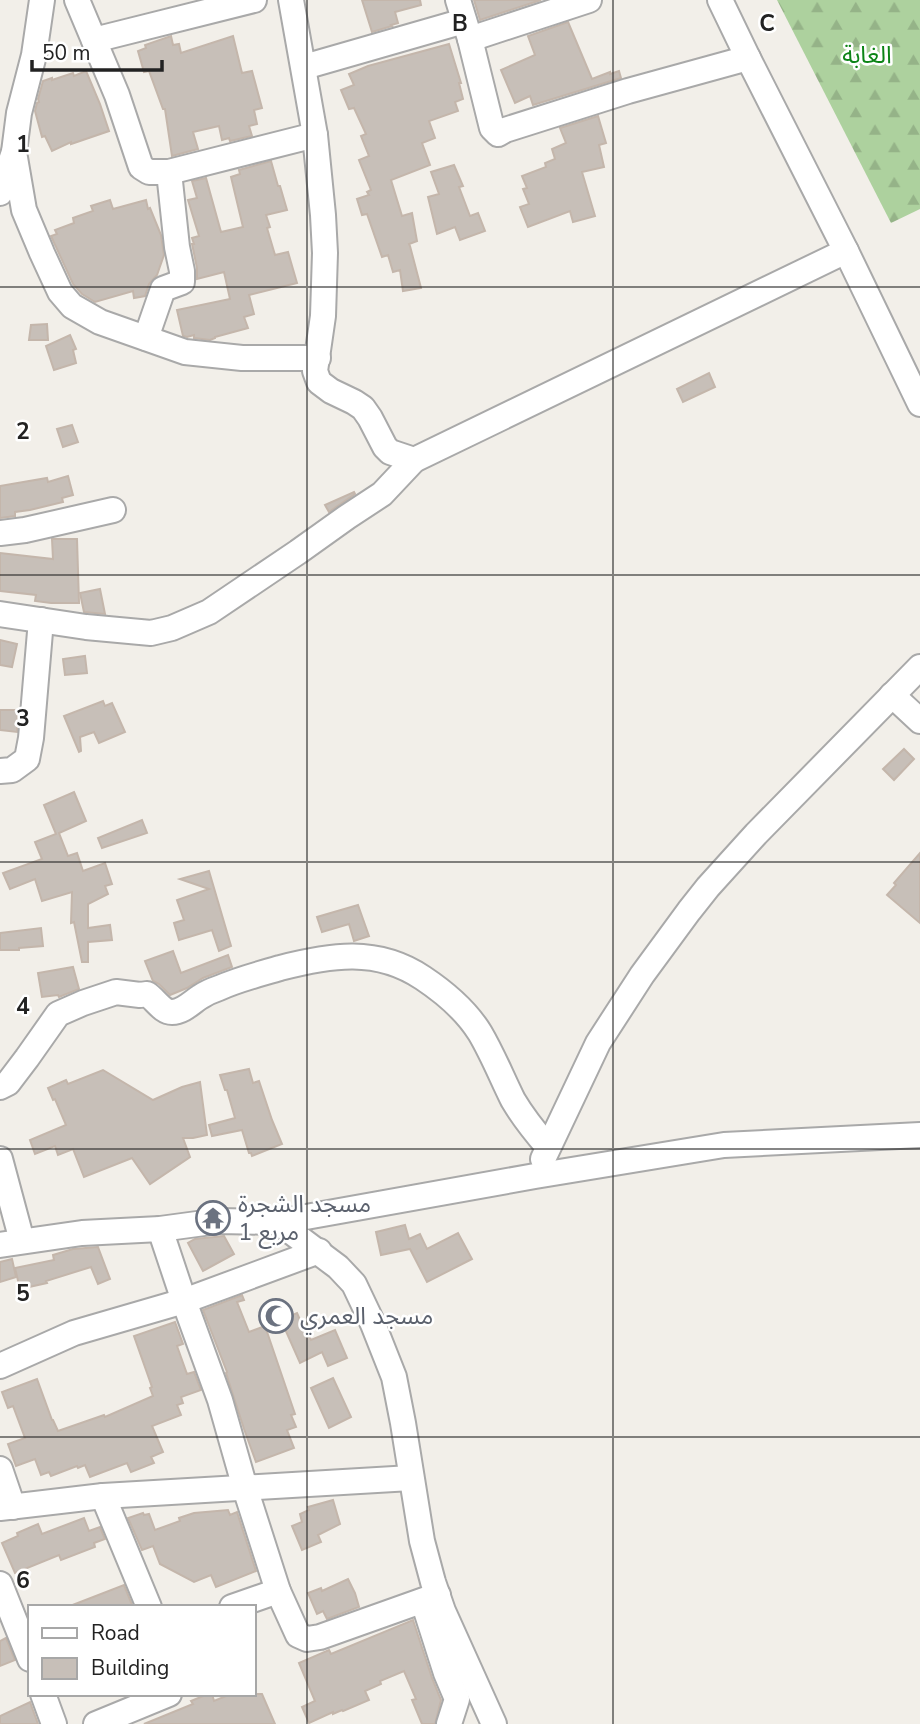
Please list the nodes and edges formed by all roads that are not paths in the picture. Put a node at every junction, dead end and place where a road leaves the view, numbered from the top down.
1 (42, 0) edge
2 (77, 0) edge
3 (254, 0) edge
4 (291, 0) edge
5 (589, 0) edge
6 (720, 0) edge
7 (464, 20) edge
8 (94, 40) junction
9 (747, 58) junction
10 (304, 67) junction
11 (315, 135) junction
12 (14, 152) junction
13 (169, 172) junction
14 (0, 193) edge
15 (846, 251) junction
16 (146, 338) junction
17 (318, 358) junction
18 (920, 404) edge
19 (414, 460) junction
20 (113, 510) dead end
21 (0, 533) edge
22 (0, 614) edge
23 (41, 620) junction
24 (920, 667) edge
25 (892, 695) junction
26 (920, 721) edge
27 (0, 771) edge
28 (0, 1087) edge
29 (920, 1135) edge
30 (548, 1146) junction
31 (0, 1159) edge
32 (535, 1176) junction
33 (278, 1222) junction
34 (160, 1228) junction
35 (11, 1243) edge
36 (319, 1251) junction
37 (184, 1301) junction
38 (0, 1366) edge
39 (0, 1469) edge
40 (411, 1478) junction
41 (245, 1488) junction
42 (103, 1496) junction
43 (6, 1508) edge
44 (0, 1584) edge
45 (278, 1591) junction
46 (430, 1598) junction
47 (148, 1605) edge
48 (238, 1605) edge
49 (28, 1654) edge
50 (44, 1696) edge
51 (164, 1696) edge
52 (54, 1724) edge
53 (96, 1724) edge
54 (449, 1724) edge
55 (494, 1724) edge

1 - 12 street
2 - 8 street
3 - 8 street
4 - 10 street
5 - 7 street
6 - 9 street
7 - 9 street
7 - 10 street
8 - 13 street
9 - 15 street
10 - 11 street
11 - 13 street
11 - 17 street
12 - 14 street
12 - 16 street
13 - 16 street
15 - 18 street
15 - 19 street
16 - 17 street
17 - 19 street
19 - 23 street
20 - 21 street
22 - 23 street
23 - 27 street
24 - 25 street
25 - 26 street
25 - 30 street
28 - 30 street
29 - 32 street
30 - 32 street
31 - 35 street
32 - 33 street
33 - 34 street
33 - 36 street
34 - 35 street
34 - 37 street
36 - 37 street
36 - 40 street
37 - 38 street
37 - 41 street
39 - 43 street
40 - 41 street
40 - 46 street
41 - 42 street
41 - 45 street
42 - 43 street
42 - 47 street
44 - 49 street
45 - 46 street
45 - 48 street
46 - 54 street
46 - 55 street
50 - 52 street
51 - 53 street

